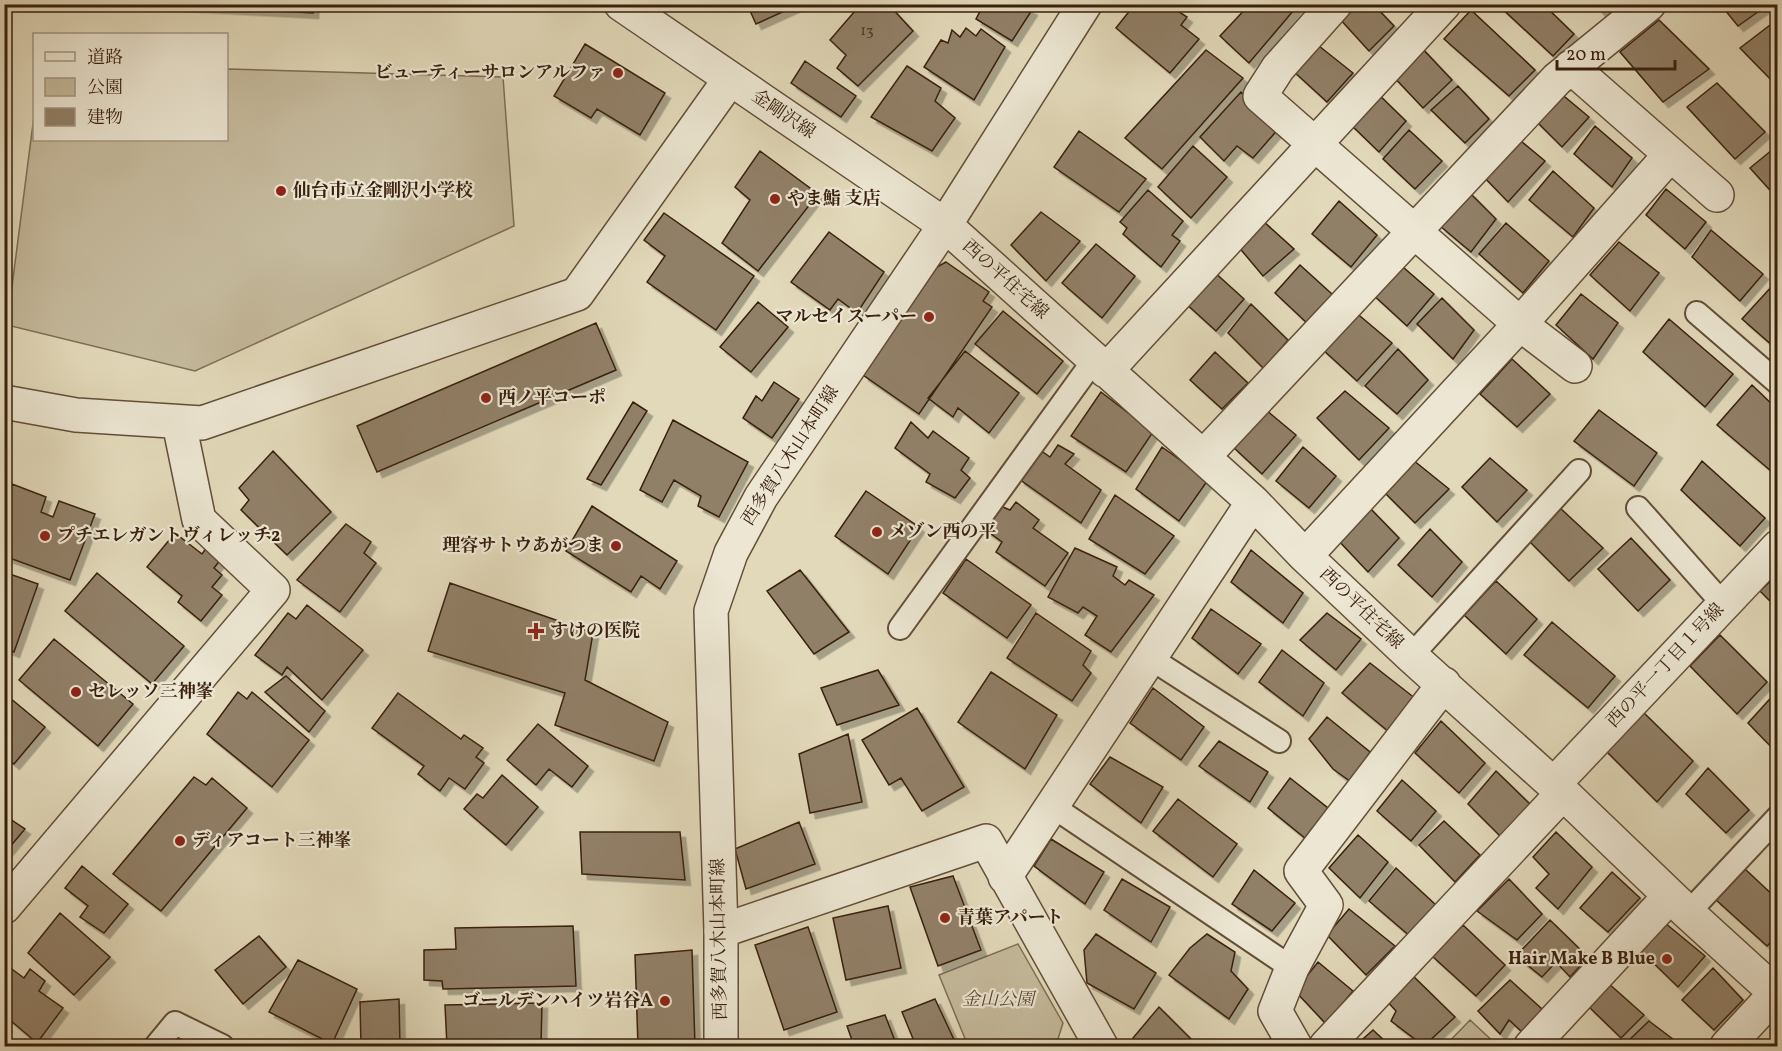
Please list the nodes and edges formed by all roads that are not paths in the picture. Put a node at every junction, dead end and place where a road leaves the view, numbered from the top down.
1 (621, 4) edge
2 (1085, 4) edge
3 (1335, 4) edge
4 (1444, 4) edge
5 (1649, 4) edge
6 (1571, 67) junction
7 (730, 79) junction
8 (1314, 144) junction
9 (1670, 155) junction
10 (1717, 195) dead end
11 (945, 225) junction
12 (1414, 232) junction
13 (1696, 313) dead end
14 (1520, 324) junction
15 (1100, 365) junction
16 (1575, 366) dead end
17 (1778, 383) edge
18 (6, 406) edge
19 (193, 419) junction
20 (1203, 457) junction
21 (1579, 471) dead end
22 (1253, 502) junction
23 (1638, 507) dead end
24 (1778, 547) edge
25 (1306, 555) junction
26 (1724, 605) junction
27 (900, 628) dead end
28 (1411, 656) junction
29 (1150, 658) junction
30 (1444, 684) junction
31 (1279, 741) dead end
32 (1558, 789) junction
33 (1052, 806) junction
34 (1778, 817) edge
35 (1005, 877) junction
36 (1679, 904) junction
37 (4, 907) edge
38 (721, 931) junction
39 (1292, 968) junction
40 (1777, 994) edge
41 (156, 1047) edge
42 (222, 1047) edge
43 (721, 1047) edge
44 (1101, 1047) edge
45 (1295, 1047) edge
46 (1326, 1047) edge
47 (1531, 1047) edge
48 (1727, 1047) edge

1 - 7 street, 金剛沢線
2 - 11 street, 西多賀八木山本町線
3 - 8 street
4 - 8 street
5 - 6 street
6 - 9 street
6 - 12 street
7 - 11 street, 金剛沢線
7 - 19 street
8 - 12 street
8 - 15 street
9 - 10 street
9 - 14 street
11 - 15 street, 西の平住宅線
11 - 38 street, 西多賀八木山本町線
12 - 14 street
12 - 20 street
13 - 17 lane
14 - 16 street
14 - 25 street
15 - 20 street, 西の平住宅線
15 - 27 lane
18 - 19 street
19 - 37 street
20 - 22 street, 西の平住宅線
21 - 28 lane
22 - 25 street, 西の平住宅線
22 - 29 street
23 - 26 lane
24 - 26 street, 西の平一丁目１号線
25 - 28 street, 西の平住宅線
26 - 32 street, 西の平一丁目１号線
28 - 30 street, 西の平住宅線
29 - 31 lane
29 - 33 street
30 - 32 street, 西の平住宅線
30 - 39 street
32 - 36 street, 西の平住宅線
32 - 46 street, 西の平一丁目１号線
33 - 35 street
33 - 39 lane
34 - 36 lane
35 - 38 street
35 - 44 street
36 - 40 street, 西の平住宅線
36 - 47 street
38 - 43 street, 西多賀八木山本町線
39 - 45 street
40 - 48 street
41 - 42 lane

